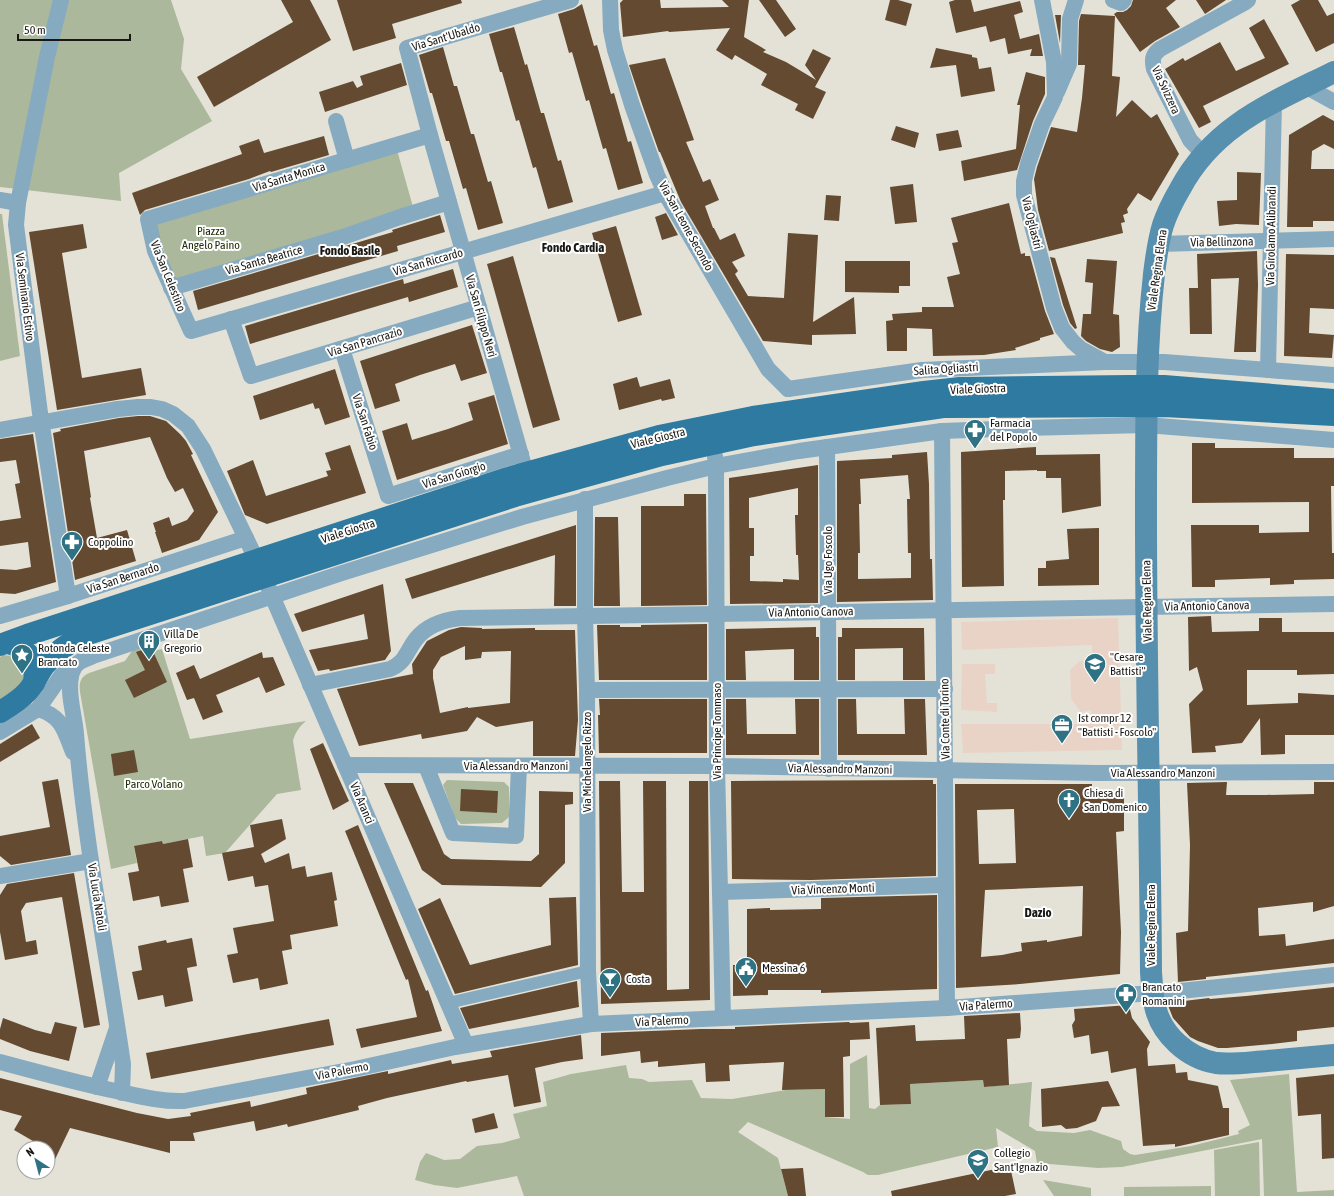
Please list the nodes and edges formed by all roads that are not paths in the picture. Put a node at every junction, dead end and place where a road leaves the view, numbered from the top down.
1 (61, 0) edge
2 (571, 0) edge
3 (610, 0) edge
4 (1042, 0) edge
5 (1076, 0) edge
6 (1113, 0) edge
7 (1124, 0) edge
8 (1248, 0) edge
9 (1334, 72) edge
10 (1305, 86) junction
11 (1055, 97) junction
12 (1274, 102) junction
13 (1334, 102) edge
14 (336, 121) dead end
15 (430, 135) junction
16 (1203, 154) junction
17 (347, 160) junction
18 (665, 193) junction
19 (0, 200) edge
20 (18, 202) junction
21 (449, 202) junction
22 (148, 219) joint
23 (1334, 240) edge
24 (1270, 241) junction
25 (1159, 244) junction
26 (463, 252) junction
27 (170, 288) junction
28 (479, 307) junction
29 (231, 319) junction
30 (191, 331) joint
31 (342, 349) junction
32 (1148, 361) junction
33 (1104, 362) junction
34 (1268, 370) junction
35 (1334, 375) edge
36 (788, 389) junction
37 (1334, 400) edge
38 (1147, 406) junction
39 (792, 411) junction
40 (1334, 415) edge
41 (42, 423) junction
42 (0, 430) edge
43 (942, 431) junction
44 (1334, 440) edge
45 (713, 444) junction
46 (827, 448) junction
47 (523, 464) junction
48 (716, 466) junction
49 (388, 496) joint
50 (585, 499) junction
51 (246, 538) junction
52 (260, 569) junction
53 (68, 596) junction
54 (272, 596) junction
55 (1334, 604) edge
56 (1146, 607) junction
57 (944, 610) junction
58 (828, 612) junction
59 (717, 613) junction
60 (0, 616) edge
61 (585, 616) junction
62 (5, 644) edge
63 (75, 666) junction
64 (34, 683) junction
65 (310, 685) junction
66 (828, 689) junction
67 (944, 689) junction
68 (587, 690) junction
69 (717, 690) junction
70 (38, 709) junction
71 (0, 712) edge
72 (0, 732) edge
73 (345, 765) junction
74 (426, 766) junction
75 (519, 766) junction
76 (587, 766) junction
77 (717, 766) junction
78 (79, 767) junction
79 (829, 769) junction
80 (946, 772) junction
81 (1334, 772) edge
82 (1150, 774) junction
83 (91, 861) junction
84 (0, 876) edge
85 (946, 885) junction
86 (720, 892) junction
87 (588, 971) junction
88 (1334, 975) edge
89 (1152, 993) junction
90 (448, 1003) junction
91 (947, 1008) junction
92 (723, 1018) junction
93 (591, 1024) junction
94 (118, 1027) junction
95 (466, 1046) junction
96 (1334, 1055) edge
97 (0, 1062) edge
98 (97, 1087) junction
99 (122, 1092) junction

1 - 20 street, Via Seminario Estivo
2 - 15 street, Via Sant'Ubaldo
3 - 18 street, Via San Leone Secondo
4 - 11 street, Via Ogliastri
5 - 11 street
6 - 7 street
8 - 16 street, Via Svizzera
9 - 10 main road, Viale Regina Elena
10 - 12 main road, Viale Regina Elena
10 - 13 street
11 - 33 street, Via Ogliastri
12 - 16 main road, Viale Regina Elena
12 - 24 street, Via Girolamo Alibrandi
14 - 17 street
15 - 17 street, Via Santa Monica
15 - 21 street, Via San Filippo Neri
16 - 25 main road, Viale Regina Elena
17 - 22 street, Via Santa Monica
18 - 26 street, Via San Riccardo
18 - 36 street, Via San Leone Secondo
19 - 20 street
20 - 41 street, Via Seminario Estivo
21 - 26 street, Via San Filippo Neri
21 - 27 street, Via Santa Beatrice
22 - 27 street, Via San Celestino
23 - 24 street, Via Bellinzona
24 - 25 street, Via Bellinzona
24 - 34 street, Via Girolamo Alibrandi
25 - 32 main road, Viale Regina Elena
26 - 28 street, Via San Filippo Neri
26 - 29 street, Via San Riccardo
27 - 30 street, Via San Celestino
28 - 31 street, Via San Pancrazio
28 - 47 street, Via San Filippo Neri
29 - 30 street, Via San Riccardo
29 - 31 street, Via San Pancrazio
31 - 49 street, Via San Fabio
32 - 33 street
32 - 34 street
32 - 38 main road, Viale Regina Elena
33 - 36 street, Salita Ogliastri
34 - 35 street
36 - 39 street
37 - 38 main road, Viale Giostra
38 - 39 main road, Viale Giostra
38 - 40 main road, Viale Giostra
38 - 43 street, Viale Giostra
38 - 44 street, Viale Giostra
38 - 45 main road, Viale Giostra
38 - 56 main road, Viale Regina Elena
39 - 47 main road, Viale Giostra
41 - 42 street, Via Aranci
41 - 51 street, Via Aranci
41 - 53 street, Via Seminario Estivo
43 - 46 street, Viale Giostra
43 - 57 street, Via Conte di Torino
45 - 48 street, Via Principe Tommaso
45 - 52 main road, Viale Giostra
46 - 48 street, Viale Giostra
46 - 58 street, Via Ugo Foscolo
47 - 49 street, Via San Giorgio
47 - 52 main road, Viale Giostra
48 - 50 street, Viale Giostra
48 - 59 street, Via Principe Tommaso
50 - 54 street, Viale Giostra
50 - 61 street, Via Michelangelo Rizzo
51 - 52 street, Via Aranci
51 - 53 street, Via San Bernardo
52 - 54 street, Via Aranci
52 - 62 main road, Viale Giostra
52 - 64 main road, Viale Giostra
53 - 60 street, Via San Bernardo
54 - 63 street, Viale Giostra
54 - 65 street, Via Aranci
55 - 56 street, Via Antonio Canova
56 - 57 street, Via Antonio Canova
56 - 82 main road, Viale Regina Elena
57 - 58 street, Via Antonio Canova
57 - 67 street, Via Conte di Torino
58 - 59 street, Via Antonio Canova
58 - 66 street, Via Ugo Foscolo
59 - 61 street, Via Antonio Canova
59 - 69 street, Via Principe Tommaso
61 - 65 street, Via Antonio Canova
61 - 68 street, Via Michelangelo Rizzo
62 - 64 main road
63 - 70 street, Viale Giostra
63 - 78 street
64 - 71 main road, Viale Giostra
65 - 73 street, Via Aranci
66 - 67 street
66 - 69 street
66 - 79 street, Via Ugo Foscolo
67 - 80 street, Via Conte di Torino
68 - 69 street
68 - 76 street, Via Michelangelo Rizzo
69 - 77 street, Via Principe Tommaso
70 - 72 street
70 - 78 street
73 - 74 street, Via Alessandro Manzoni
73 - 90 street, Via Aranci
74 - 75 street, Via Alessandro Manzoni
74 - 75 street
75 - 76 street, Via Alessandro Manzoni
76 - 77 street, Via Alessandro Manzoni
76 - 87 street, Via Michelangelo Rizzo
77 - 79 street, Via Alessandro Manzoni
77 - 86 street, Via Principe Tommaso
78 - 83 street, Via Lucia Natoli
79 - 80 street, Via Alessandro Manzoni
80 - 82 street, Via Alessandro Manzoni
80 - 85 street, Via Conte di Torino
81 - 82 street, Via Alessandro Manzoni
82 - 89 main road, Viale Regina Elena
83 - 84 street
83 - 94 street, Via Lucia Natoli
85 - 86 street, Via Vincenzo Monti
85 - 91 street, Via Conte di Torino
86 - 92 street, Via Principe Tommaso
87 - 90 street
87 - 93 street, Via Michelangelo Rizzo
88 - 89 street, Via Palermo
89 - 91 street, Via Palermo
89 - 96 main road, Viale Regina Elena
90 - 95 street, Via Aranci
91 - 92 street, Via Palermo
92 - 93 street, Via Palermo
93 - 95 street, Via Palermo
94 - 98 street
94 - 99 street, Via Lucia Natoli
95 - 99 street, Via Palermo
97 - 98 street, Via Palermo
98 - 99 street, Via Palermo

